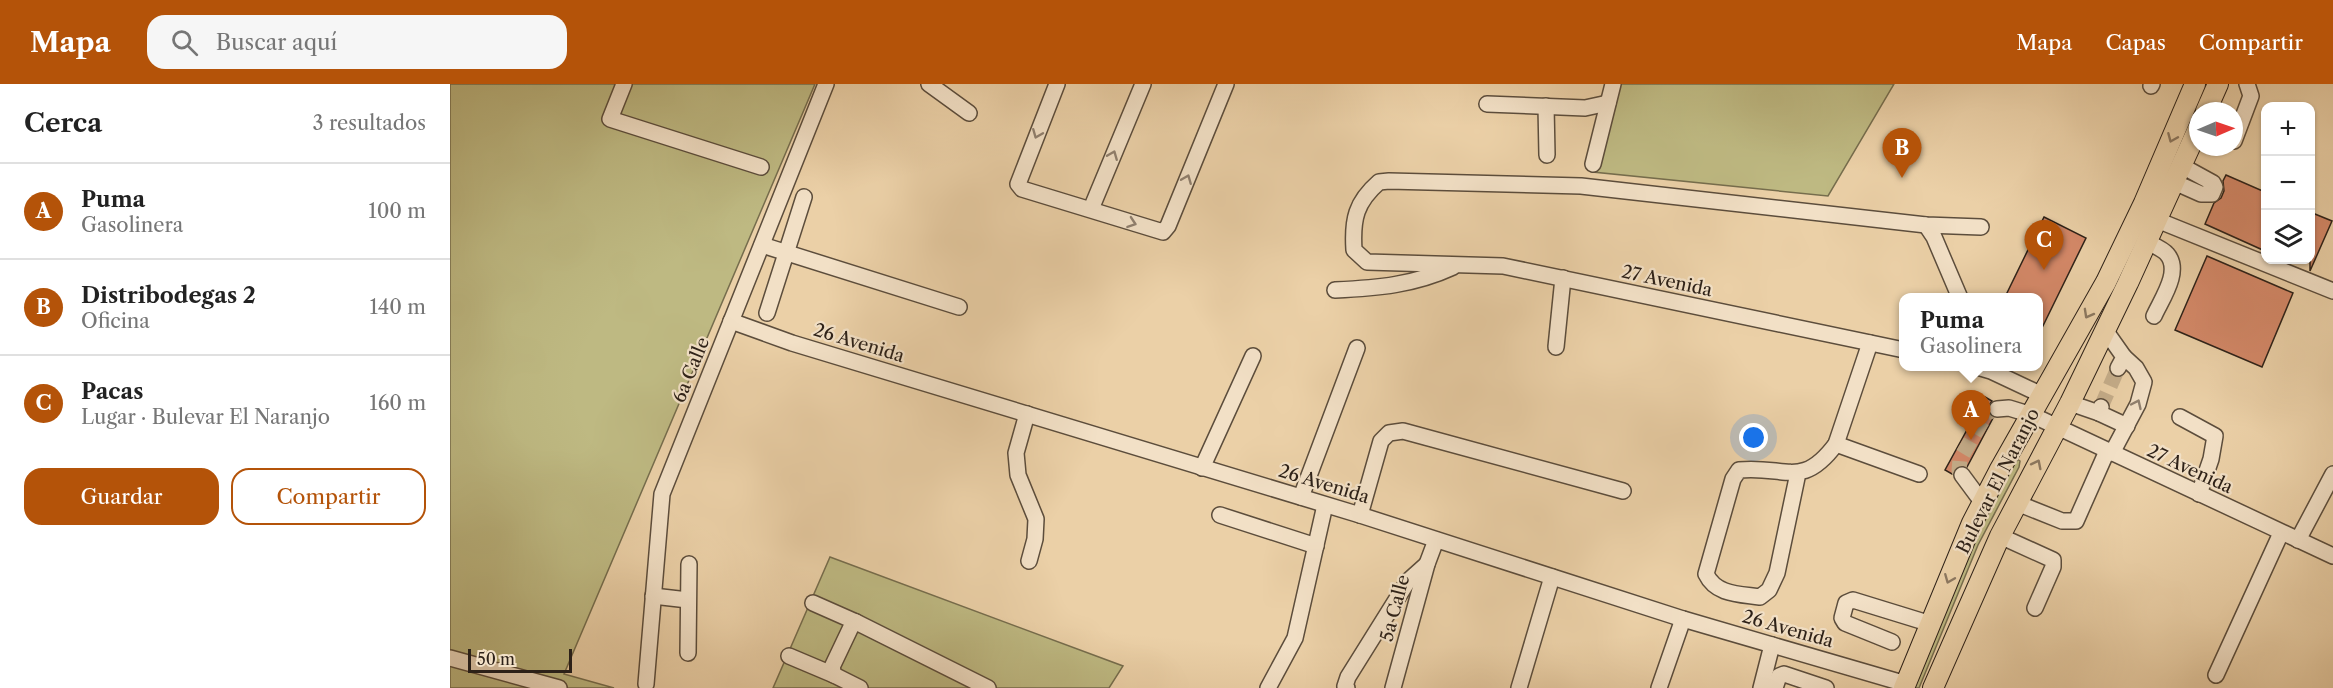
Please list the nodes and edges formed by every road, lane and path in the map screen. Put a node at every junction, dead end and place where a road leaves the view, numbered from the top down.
1 (624, 84) edge
2 (826, 84) edge
3 (929, 84) edge
4 (1143, 84) edge
5 (1226, 84) edge
6 (1613, 84) edge
7 (2195, 84) edge
8 (2218, 84) edge
9 (2247, 84) edge
10 (1052, 86) edge
11 (2210, 102) edge
12 (1608, 103) junction
13 (1487, 104) dead end
14 (1546, 106) junction
15 (969, 113) dead end
16 (2243, 117) edge
17 (2189, 151) edge
18 (1547, 155) dead end
19 (1593, 164) dead end
20 (761, 167) dead end
21 (804, 197) dead end
22 (1091, 209) junction
23 (2157, 220) junction
24 (1926, 225) junction
25 (1981, 227) dead end
26 (2147, 242) junction
27 (762, 245) junction
28 (786, 253) junction
29 (1458, 264) junction
30 (1563, 278) junction
31 (1335, 290) dead end
32 (2333, 291) edge
33 (1958, 293) edge
34 (959, 307) dead end
35 (767, 313) dead end
36 (2154, 316) dead end
37 (731, 321) junction
38 (2104, 330) junction
39 (1870, 344) junction
40 (1556, 347) dead end
41 (1357, 348) dead end
42 (1899, 349) edge
43 (1253, 356) dead end
44 (1994, 371) edge
45 (2042, 395) junction
46 (2070, 403) junction
47 (1997, 409) dead end
48 (1027, 414) junction
49 (2032, 415) junction
50 (2180, 417) dead end
51 (2127, 426) junction
52 (2056, 427) junction
53 (1836, 444) junction
54 (2109, 452) junction
55 (1202, 468) junction
56 (1798, 473) junction
57 (1919, 474) dead end
58 (2333, 474) edge
59 (1962, 475) dead end
60 (1623, 491) dead end
61 (2199, 494) junction
62 (1301, 497) junction
63 (1982, 502) junction
64 (2017, 503) junction
65 (1325, 505) junction
66 (1220, 515) dead end
67 (1360, 515) junction
68 (2281, 533) junction
69 (2000, 536) junction
70 (1436, 540) junction
71 (2298, 540) junction
72 (1316, 546) junction
73 (2333, 556) edge
74 (1029, 561) dead end
75 (689, 564) dead end
76 (1427, 564) junction
77 (1552, 577) junction
78 (653, 596) junction
79 (688, 600) junction
80 (813, 603) dead end
81 (2035, 608) dead end
82 (1683, 619) junction
83 (856, 622) junction
84 (1930, 624) junction
85 (1892, 642) dead end
86 (1772, 645) junction
87 (688, 652) dead end
88 (789, 656) dead end
89 (450, 658) edge
90 (834, 675) junction
91 (2216, 675) dead end
92 (1871, 681) edge
93 (646, 684) dead end
94 (1905, 686) edge
95 (559, 688) edge
96 (860, 688) edge
97 (987, 688) edge
98 (1268, 688) edge
99 (1347, 688) edge
100 (1394, 688) edge
101 (1519, 688) edge
102 (1659, 688) edge
103 (1761, 688) edge
104 (1775, 688) edge
105 (1826, 688) edge
106 (1933, 688) edge

1 - 20 street
2 - 27 street, 6a Calle
3 - 15 street
22 -> 4 street
22 -> 5 street
6 - 12 street
7 -> 45 main road, Bulevar El Naranjo
8 - 11 main road
9 - 16 street
10 -> 22 street
12 - 14 street
12 - 19 street
13 - 14 street
14 - 18 street
17 - 23 main road, Bulevar El Naranjo
21 - 28 street
23 - 26 main road, Bulevar El Naranjo
23 - 32 street
24 - 25 street
24 - 29 street, 27 Avenida
24 - 33 street
26 - 36 street
26 - 38 main road, Bulevar El Naranjo
27 - 28 street
27 - 37 street, 6a Calle
28 - 34 street
28 - 35 street
29 - 30 street, 27 Avenida
29 - 31 street
30 - 39 street, 27 Avenida
30 - 40 street
37 - 48 street, 26 Avenida
37 - 78 street, 6a Calle
38 - 46 main road, Bulevar El Naranjo
51 -> 38 street
39 - 42 street, 27 Avenida
39 - 53 street
41 - 62 street
43 - 55 street
44 - 45 street
45 - 49 main road, Bulevar El Naranjo
46 - 51 street
46 - 52 main road, Bulevar El Naranjo
47 - 49 street, 27 Avenida
48 - 55 street, 26 Avenida
48 - 74 street
49 - 52 street, 27 Avenida
49 - 63 main road, Bulevar El Naranjo
50 - 61 street
51 - 54 street
52 - 54 street, 27 Avenida
64 -> 52 main road, Bulevar El Naranjo
53 - 56 street
53 - 57 street
54 - 61 street, 27 Avenida
54 - 64 street
55 - 62 street, 26 Avenida
56 - 56 street
58 - 71 street
59 - 63 street
60 - 67 street
61 - 68 street, 27 Avenida
62 - 65 street, 26 Avenida
63 -> 84 main road, Bulevar El Naranjo
64 - 69 main road, Bulevar El Naranjo
65 - 67 street, 26 Avenida
65 - 72 street
66 - 72 street
67 - 70 street, 26 Avenida
68 - 71 street, 27 Avenida
68 - 91 street
69 - 81 street
69 - 106 main road, Bulevar El Naranjo
70 - 76 street, 5a Calle
70 - 77 street, 26 Avenida
71 - 73 street, 27 Avenida
72 - 98 street
75 - 79 street
76 - 99 street
76 - 100 street, 5a Calle
77 - 82 street, 26 Avenida
77 - 101 street
78 - 79 street
78 - 93 street, 6a Calle
79 - 87 street
80 - 83 street
82 - 86 street, 26 Avenida
82 - 102 street
83 - 90 street
83 - 97 street
84 - 85 street
84 - 94 main road, Bulevar El Naranjo
86 - 92 street, 26 Avenida
86 - 103 street
88 - 90 street
89 - 95 street
90 - 96 street
92 - 94 street, 26 Avenida
104 - 105 street

